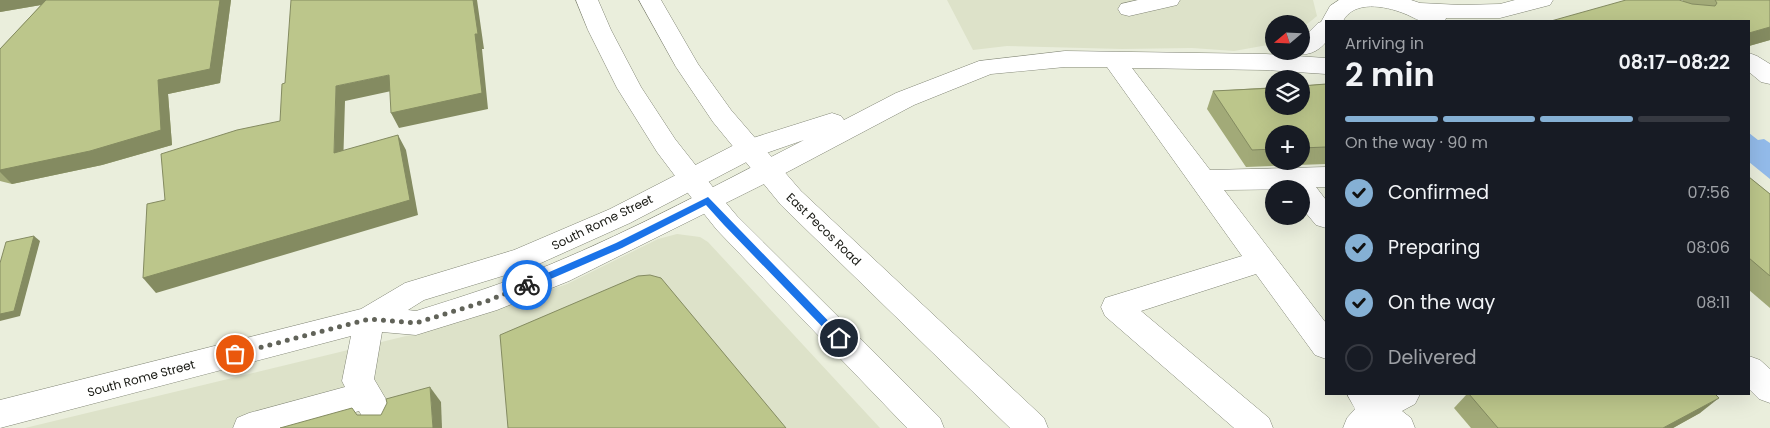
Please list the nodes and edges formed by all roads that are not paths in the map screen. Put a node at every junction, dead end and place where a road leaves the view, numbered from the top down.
1 (587, 0) edge
2 (650, 0) edge
3 (1169, 0) edge
4 (1371, 0) edge
5 (1381, 0) edge
6 (1542, 0) edge
7 (1129, 9) dead end
8 (1419, 10) junction
9 (1331, 16) edge
10 (1491, 16) edge
11 (1436, 20) edge
12 (1325, 25) edge
13 (1310, 45) edge
14 (1770, 52) edge
15 (1114, 60) junction
16 (1271, 60) edge
17 (1750, 60) edge
18 (1750, 61) edge
19 (1266, 62) junction
20 (1325, 66) edge
21 (1770, 76) edge
22 (905, 99) junction
23 (749, 149) junction
24 (767, 171) junction
25 (1325, 177) edge
26 (690, 178) junction
27 (1293, 179) junction
28 (1204, 180) junction
29 (708, 200) junction
30 (1325, 217) edge
31 (1262, 261) junction
32 (369, 319) junction
33 (1325, 345) edge
34 (1750, 370) edge
35 (1770, 388) edge
36 (1403, 395) edge
37 (0, 415) edge
38 (1374, 415) edge
39 (249, 428) edge
40 (928, 428) edge
41 (1032, 428) edge
42 (1257, 428) edge

1 - 26 main road
2 - 23 main road, East Pecos Road
3 - 7 main road
4 - 9 main road
5 - 8 main road
6 - 10 main road
8 - 10 main road
8 - 11 main road
12 - 13 main road
14 - 17 main road
15 - 19 main road
15 - 22 main road
15 - 28 main road
16 - 19 main road
18 - 21 main road
19 - 20 main road
22 - 23 main road, South Rome Street
22 - 24 main road, South Rome Street
23 - 24 main road, East Pecos Road
23 - 26 main road, South Rome Street
24 - 29 main road, South Rome Street
24 - 41 main road, East Pecos Road
25 - 27 main road
26 - 29 main road
26 - 32 main road, South Rome Street
27 - 28 main road
27 - 30 main road
28 - 31 main road
29 - 32 main road, South Rome Street
29 - 40 main road
31 - 33 main road
31 - 42 main road
32 - 37 main road, South Rome Street
32 - 39 main road
34 - 35 main road
36 - 38 main road

